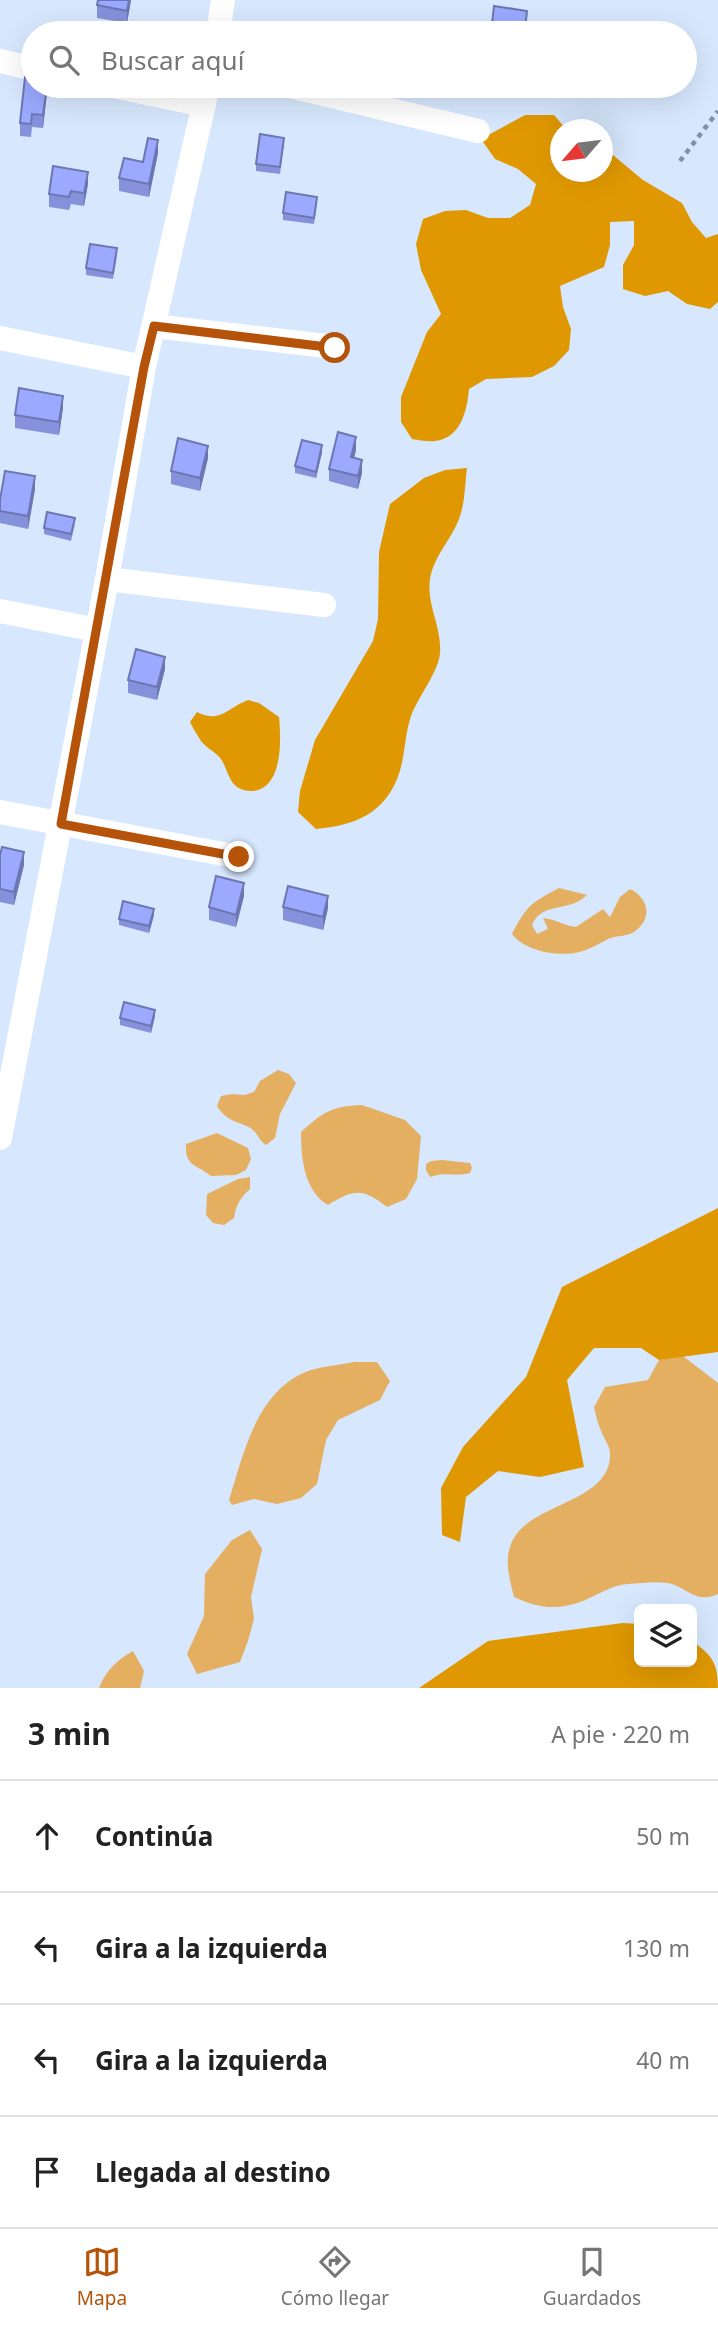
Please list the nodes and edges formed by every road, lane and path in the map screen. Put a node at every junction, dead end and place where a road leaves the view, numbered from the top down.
1 (223, 0) edge
2 (220, 21) edge
3 (0, 61) edge
4 (21, 66) edge
5 (206, 98) edge
6 (340, 98) edge
7 (718, 111) edge
8 (478, 131) dead end
9 (680, 161) dead end
10 (154, 326) junction
11 (0, 338) edge
12 (335, 348) dead end
13 (144, 367) junction
14 (107, 579) junction
15 (324, 605) dead end
16 (0, 611) edge
17 (97, 629) junction
18 (0, 812) edge
19 (61, 824) junction
20 (239, 857) dead end
21 (0, 1138) edge

1 - 2 street
3 - 4 street
5 - 10 street
6 - 8 street
7 - 9 path
10 - 12 street
10 - 13 street
11 - 13 street
13 - 14 street
14 - 15 street
14 - 17 street
16 - 17 street
17 - 19 street
18 - 19 street
19 - 20 street
19 - 21 street

